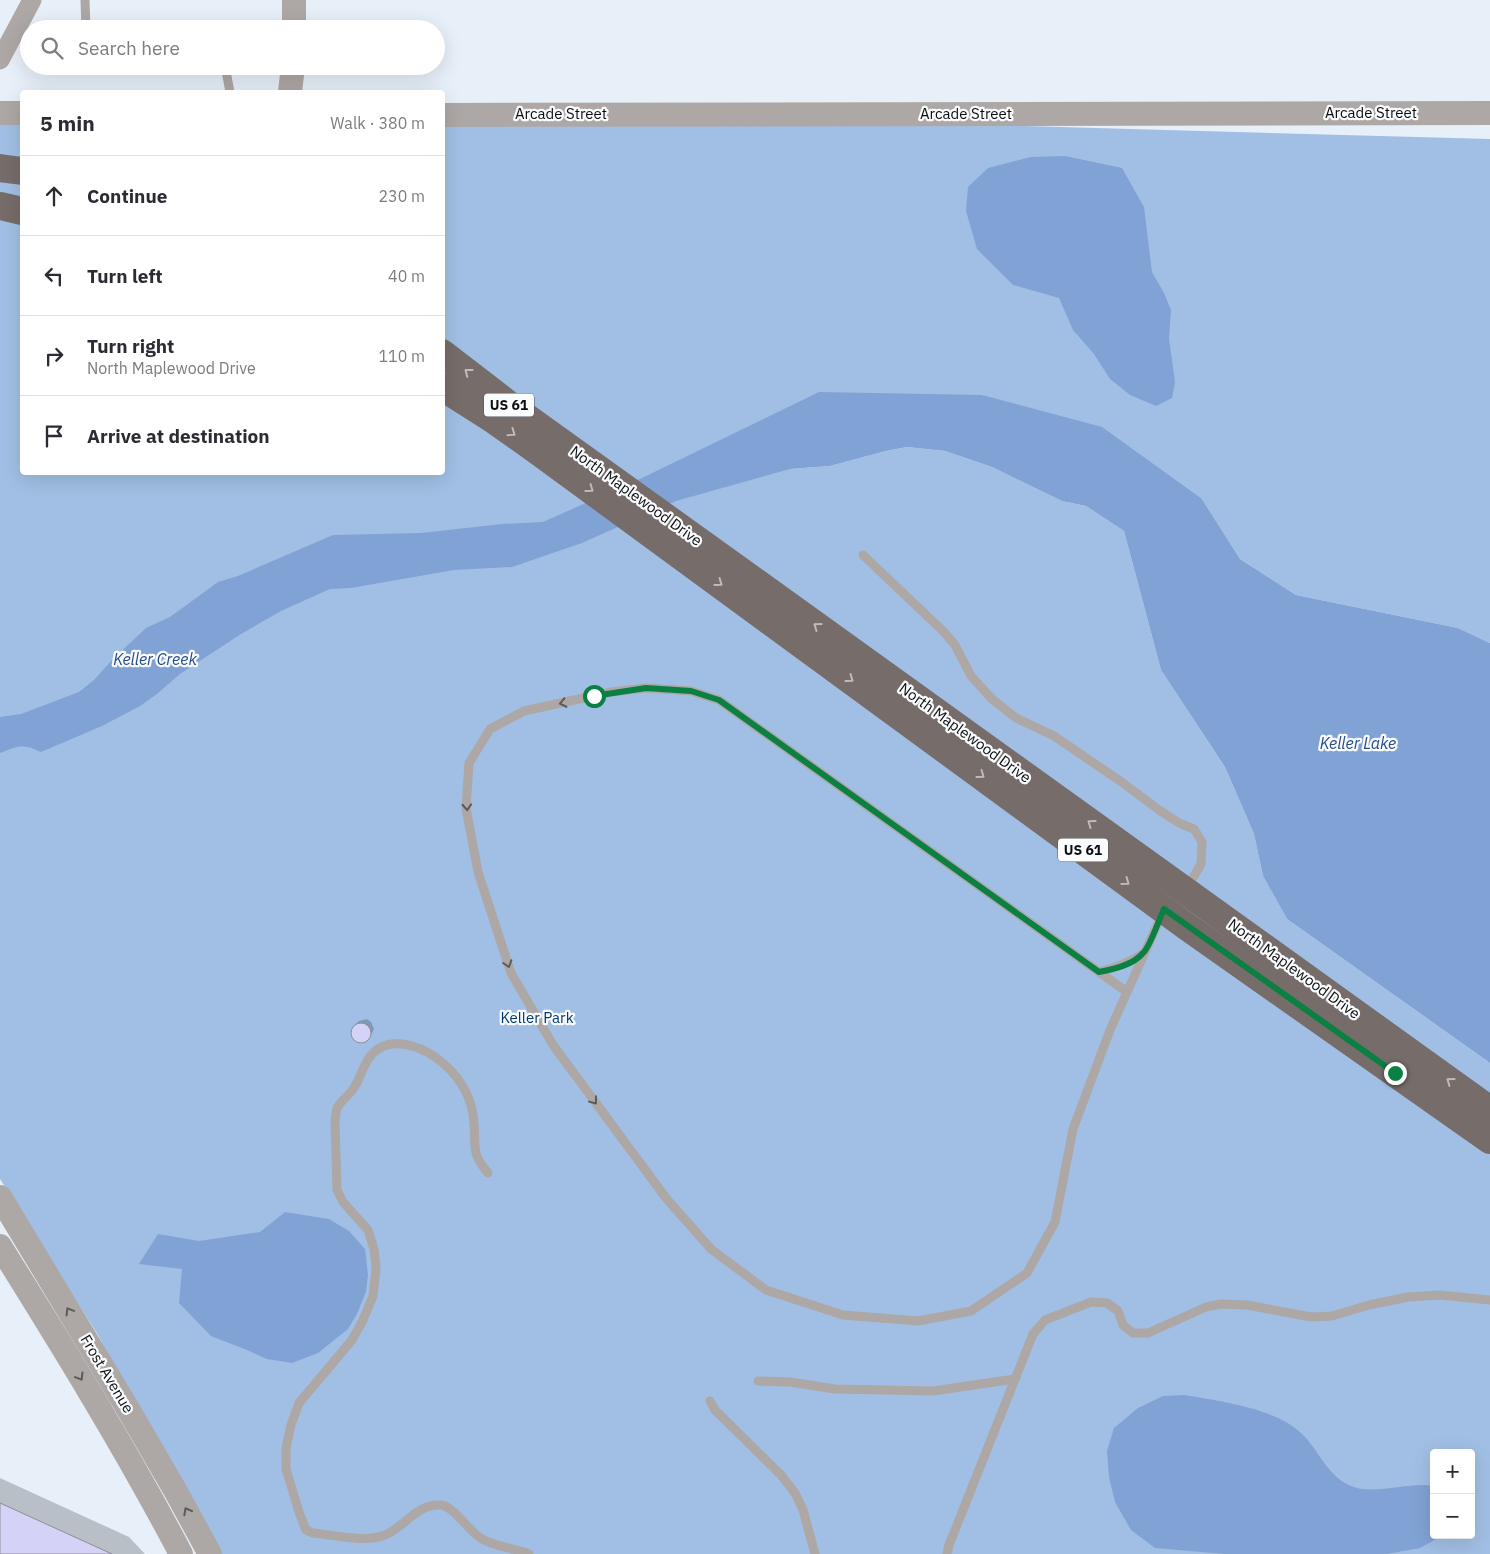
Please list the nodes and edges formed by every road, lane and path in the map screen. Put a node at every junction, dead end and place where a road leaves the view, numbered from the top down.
1 (32, 0) edge
2 (85, 0) edge
3 (294, 0) edge
4 (21, 20) edge
5 (86, 20) edge
6 (294, 20) edge
7 (20, 22) edge
8 (0, 60) edge
9 (227, 75) edge
10 (292, 75) edge
11 (230, 90) edge
12 (290, 90) edge
13 (0, 113) edge
14 (20, 113) edge
15 (1490, 113) edge
16 (445, 114) edge
17 (0, 168) edge
18 (20, 172) edge
19 (0, 206) edge
20 (20, 211) edge
21 (445, 355) edge
22 (445, 389) edge
23 (863, 555) dead end
24 (1185, 891) junction
25 (1164, 909) junction
26 (1144, 953) junction
27 (1099, 972) junction
28 (1127, 992) junction
29 (1490, 1110) edge
30 (1490, 1140) edge
31 (488, 1174) dead end
32 (0, 1197) edge
33 (0, 1246) edge
34 (1490, 1300) edge
35 (1015, 1379) junction
36 (758, 1381) dead end
37 (710, 1401) dead end
38 (181, 1554) edge
39 (210, 1554) edge
40 (529, 1554) edge
41 (815, 1554) edge
42 (947, 1554) edge

1 - 4 street
2 - 5 lane
3 - 6 street
7 - 8 street
9 - 11 lane
10 - 12 street
13 - 14 street
15 - 16 street, Arcade Street
17 - 18 main road
19 - 20 main road
24 -> 21 main road, North Maplewood Drive / US 61
22 -> 25 main road, North Maplewood Drive / US 61
23 - 24 lane
29 -> 24 main road, North Maplewood Drive / US 61
25 - 26 lane
25 - 30 main road, North Maplewood Drive / US 61
26 - 27 lane
26 - 28 lane
27 - 28 lane
27 -> 28 lane
31 - 40 lane
39 -> 32 street, Frost Avenue
33 -> 38 street, Frost Avenue
34 - 35 lane
35 - 36 lane
35 - 42 lane
37 - 41 lane

